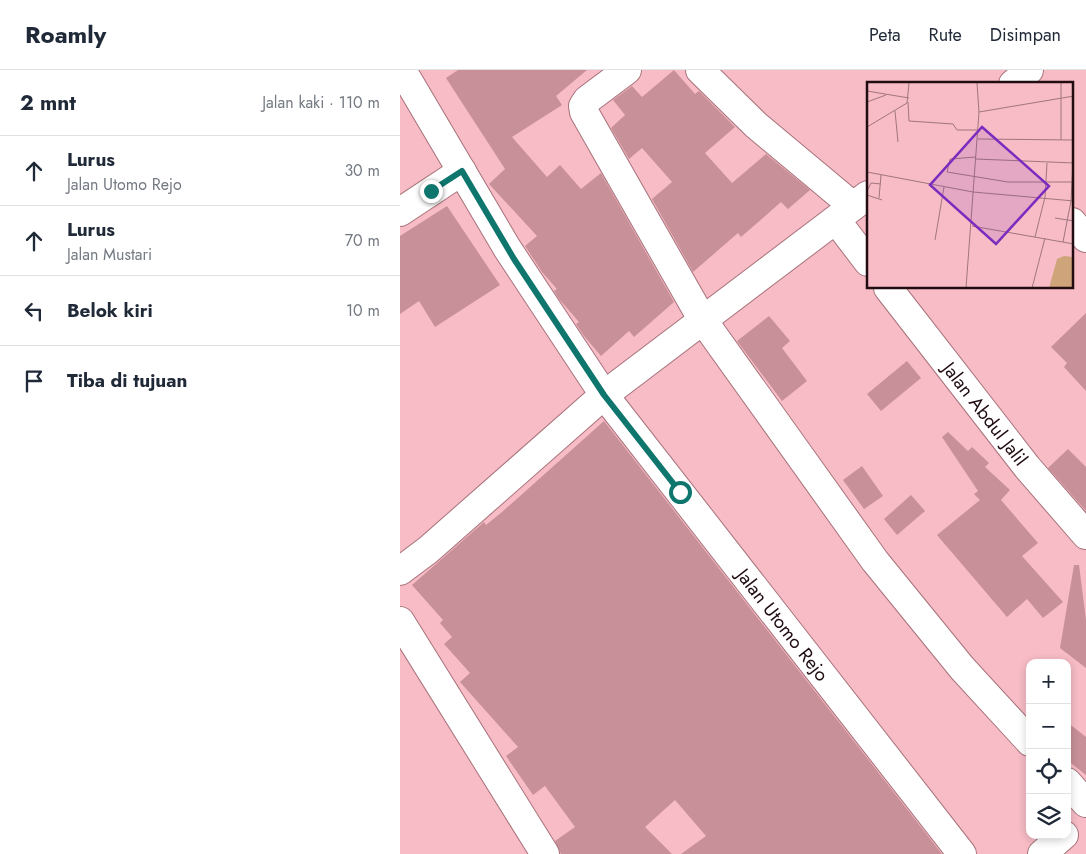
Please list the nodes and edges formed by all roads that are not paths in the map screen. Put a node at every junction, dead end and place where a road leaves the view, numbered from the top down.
1 (402, 70) edge
2 (627, 70) edge
3 (700, 70) edge
4 (1029, 70) edge
5 (1015, 82) edge
6 (462, 171) junction
7 (853, 207) edge
8 (400, 212) edge
9 (1074, 224) edge
10 (1086, 238) edge
11 (867, 258) edge
12 (889, 289) edge
13 (702, 319) junction
14 (604, 395) junction
15 (1086, 536) edge
16 (400, 571) edge
17 (400, 621) edge
18 (1026, 738) edge
19 (1071, 786) edge
20 (1086, 803) edge
21 (1086, 816) edge
22 (1071, 829) edge
23 (1059, 839) edge
24 (545, 854) edge
25 (962, 854) edge
26 (1042, 854) edge

1 - 6 street, Jalan Utomo Rejo
2 - 13 street
3 - 7 street
4 - 5 street
6 - 8 street
6 - 14 street, Jalan Utomo Rejo
7 - 11 street
7 - 13 street
9 - 10 street
12 - 15 street, Jalan Abdul Jalil
13 - 14 street
13 - 18 street
14 - 16 street
14 - 25 street, Jalan Utomo Rejo
17 - 24 street
19 - 20 street
21 - 22 street
23 - 26 street

